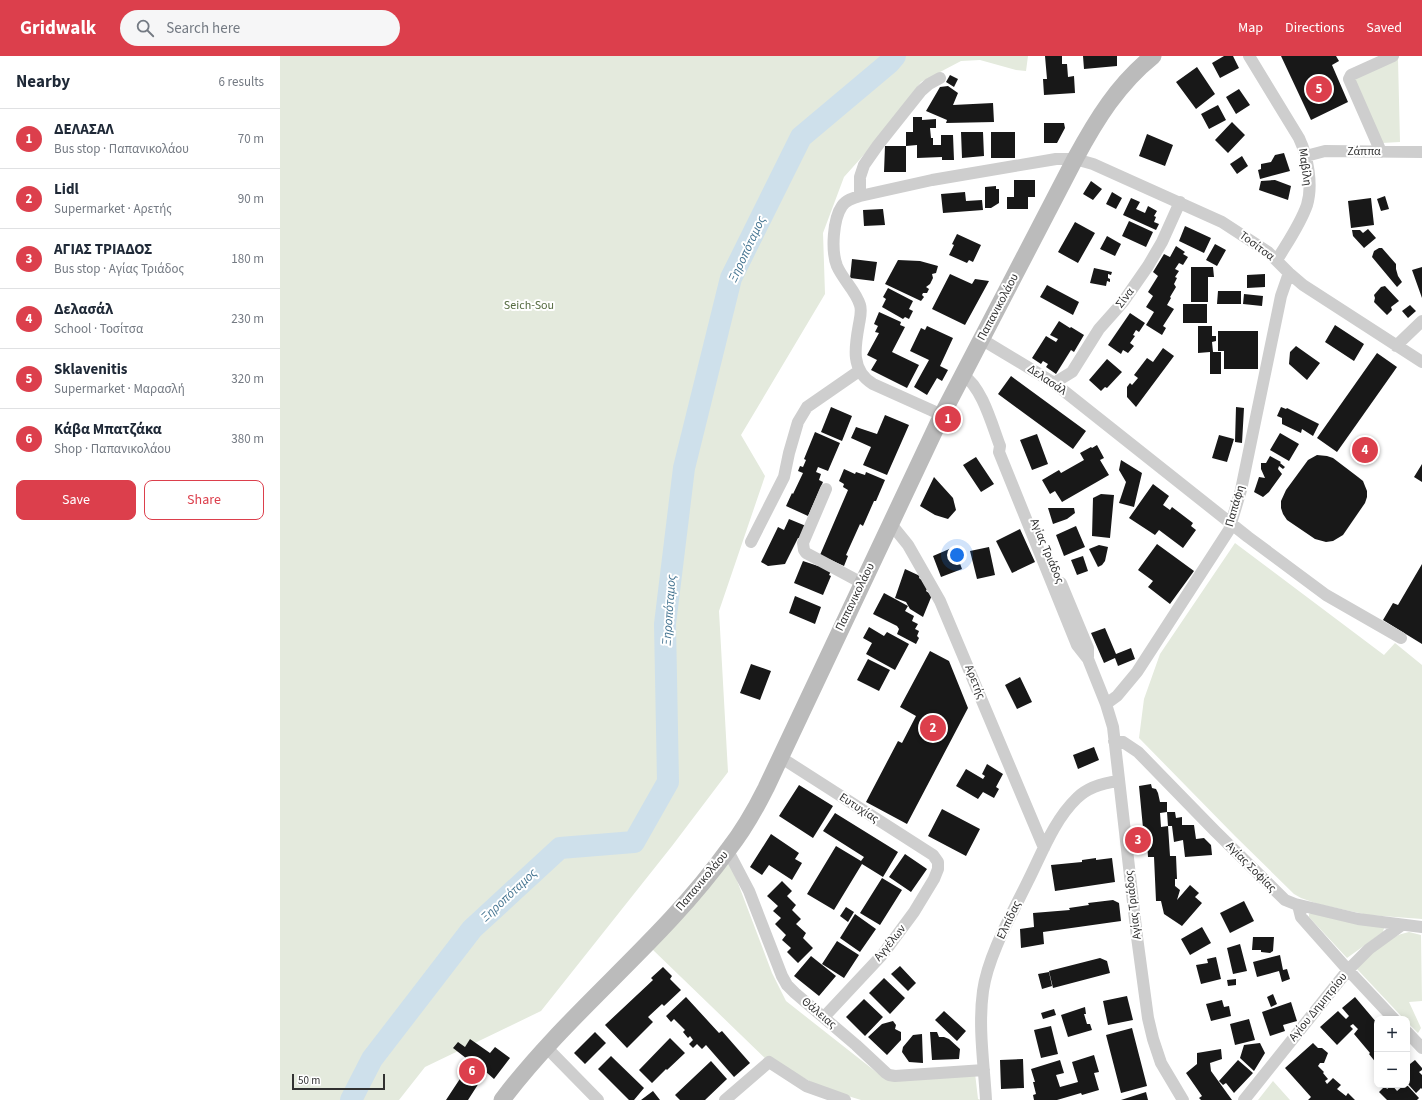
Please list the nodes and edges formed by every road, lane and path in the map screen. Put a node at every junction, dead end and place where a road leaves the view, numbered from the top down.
1 (1153, 56) edge
2 (1248, 56) edge
3 (1393, 56) edge
4 (940, 78) dead end
5 (1381, 152) junction
6 (1422, 152) edge
7 (1306, 156) junction
8 (1075, 159) junction
9 (860, 196) junction
10 (1180, 202) junction
11 (1277, 260) junction
12 (1289, 273) junction
13 (1422, 320) edge
14 (981, 339) junction
15 (1396, 346) junction
16 (1422, 362) edge
17 (859, 371) junction
18 (963, 375) junction
19 (1054, 383) junction
20 (942, 415) junction
21 (826, 489) dead end
22 (1232, 523) junction
23 (891, 524) junction
24 (751, 542) dead end
25 (862, 584) junction
26 (1401, 638) dead end
27 (1106, 704) junction
28 (1114, 741) junction
29 (780, 757) junction
30 (1118, 781) junction
31 (1044, 848) junction
32 (728, 851) junction
33 (937, 858) joint
34 (1298, 905) junction
35 (1402, 925) junction
36 (1422, 927) edge
37 (1348, 970) junction
38 (824, 1016) junction
39 (1391, 1016) edge
40 (1410, 1035) edge
41 (546, 1047) junction
42 (1422, 1048) edge
43 (984, 1070) junction
44 (502, 1100) edge
45 (598, 1100) edge
46 (725, 1100) edge
47 (844, 1100) edge
48 (987, 1100) edge
49 (1183, 1100) edge
50 (1244, 1100) edge

1 - 8 main road, Παπανικολάου
2 - 7 street, Μαβίλη
3 - 5 street
4 - 9 street
5 - 6 street, Ζάππα
5 - 7 street, Ζάππα
7 - 11 street, Μαβίλη
8 - 9 street, Τοσίτσα
8 - 10 street, Τοσίτσα
8 - 14 main road, Παπανικολάου
9 - 17 street, Τοσίτσα
10 - 11 street, Τοσίτσα
10 - 19 street, Σίνα
11 - 12 street, Τοσίτσα
12 - 15 street, Τοσίτσα
12 - 22 street, Παπάφη
13 - 15 street
14 - 18 main road, Παπανικολάου
14 - 19 street, Δελασάλ
15 - 16 street, Τοσίτσα
17 - 20 street
17 - 24 street
18 - 20 main road, Παπανικολάου
18 - 27 street, Αγίας Τριάδος
19 - 22 street, Δελασάλ
20 - 23 main road, Παπανικολάου
21 - 25 street
22 - 26 street, Δελασάλ
22 - 27 street, Παπάφη
23 - 25 main road, Παπανικολάου
23 - 31 street, Αρετής
25 - 29 main road, Παπανικολάου
27 - 28 street, Αγίας Τριάδος
28 - 30 street, Αγίας Τριάδος
28 - 34 street, Αγίας Σοφίας
29 - 32 main road, Παπανικολάου
29 - 33 street, Ευτυχίας
30 - 31 street, Ελπίδας
30 - 49 street, Αγίας Τριάδος
31 - 43 street, Ελπίδας
32 - 38 street, Θάλειας
32 - 41 main road, Παπανικολάου
33 - 38 street, Αγγέλων
34 - 35 street, Αγίας Σοφίας
34 - 37 street
35 - 36 street, Αγίας Σοφίας
35 - 37 street, Αγίου Δημητρίου
37 - 39 street
37 - 50 street, Αγίου Δημητρίου
38 - 43 street, Θάλειας
40 - 42 street
41 - 44 main road, Παπανικολάου
41 - 45 street
43 - 48 street, Ελπίδας
46 - 47 street

